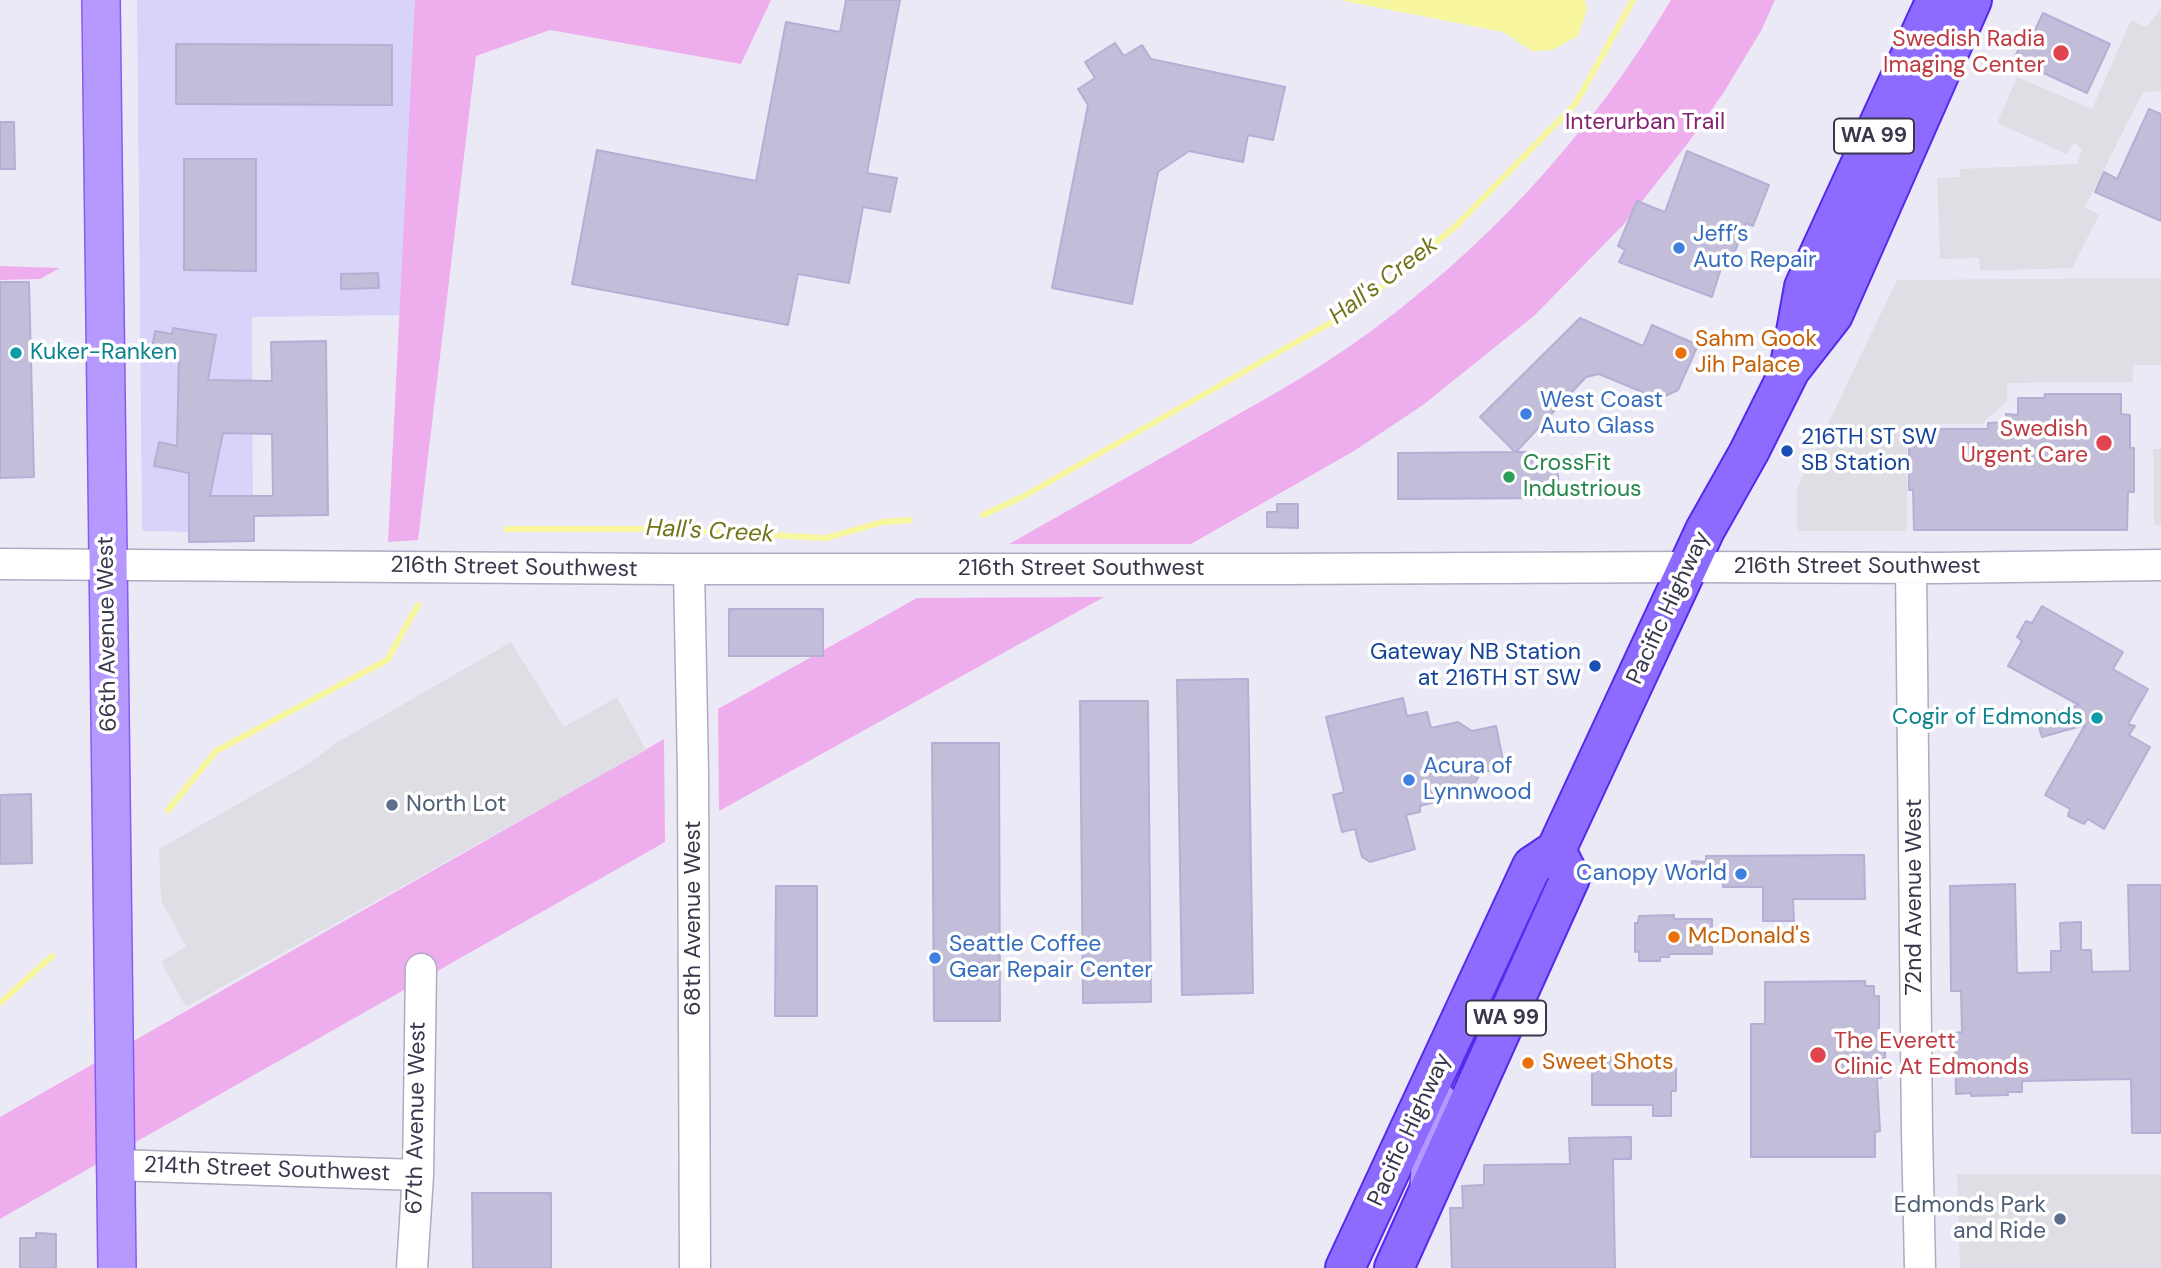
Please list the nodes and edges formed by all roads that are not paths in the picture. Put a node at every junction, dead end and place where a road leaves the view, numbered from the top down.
1 (101, 0) edge
2 (1936, 0) edge
3 (1972, 0) edge
4 (1790, 370) junction
5 (0, 564) edge
6 (107, 564) junction
7 (2161, 565) edge
8 (1688, 567) junction
9 (1911, 568) junction
10 (689, 569) junction
11 (1556, 850) junction
12 (421, 969) dead end
13 (1428, 1093) junction
14 (115, 1165) junction
15 (418, 1175) junction
16 (1429, 1188) junction
17 (117, 1268) edge
18 (412, 1268) edge
19 (695, 1268) edge
20 (1345, 1268) edge
21 (1394, 1268) edge
22 (1920, 1268) edge

1 - 6 main road, 66th Avenue West
2 - 4 highway, Pacific Highway / WA 99
3 - 4 highway, Pacific Highway / WA 99
4 - 8 highway, Pacific Highway / WA 99
5 - 6 street, 216th Street Southwest
6 - 10 street, 216th Street Southwest
6 - 14 main road, 66th Avenue West
7 - 9 street, 216th Street Southwest
8 - 9 street, 216th Street Southwest
8 - 10 street, 216th Street Southwest
8 - 11 highway, Pacific Highway / WA 99
9 - 22 street, 72nd Avenue West
10 - 19 street, 68th Avenue West
11 - 13 highway, Pacific Highway / WA 99
11 - 16 highway, Pacific Highway / WA 99
12 - 15 street, 67th Avenue West
13 - 16 main road
13 - 20 highway, Pacific Highway / WA 99
14 - 15 street, 214th Street Southwest
14 - 17 main road, 66th Avenue West
15 - 18 street, 67th Avenue West
16 - 21 highway, Pacific Highway / WA 99

